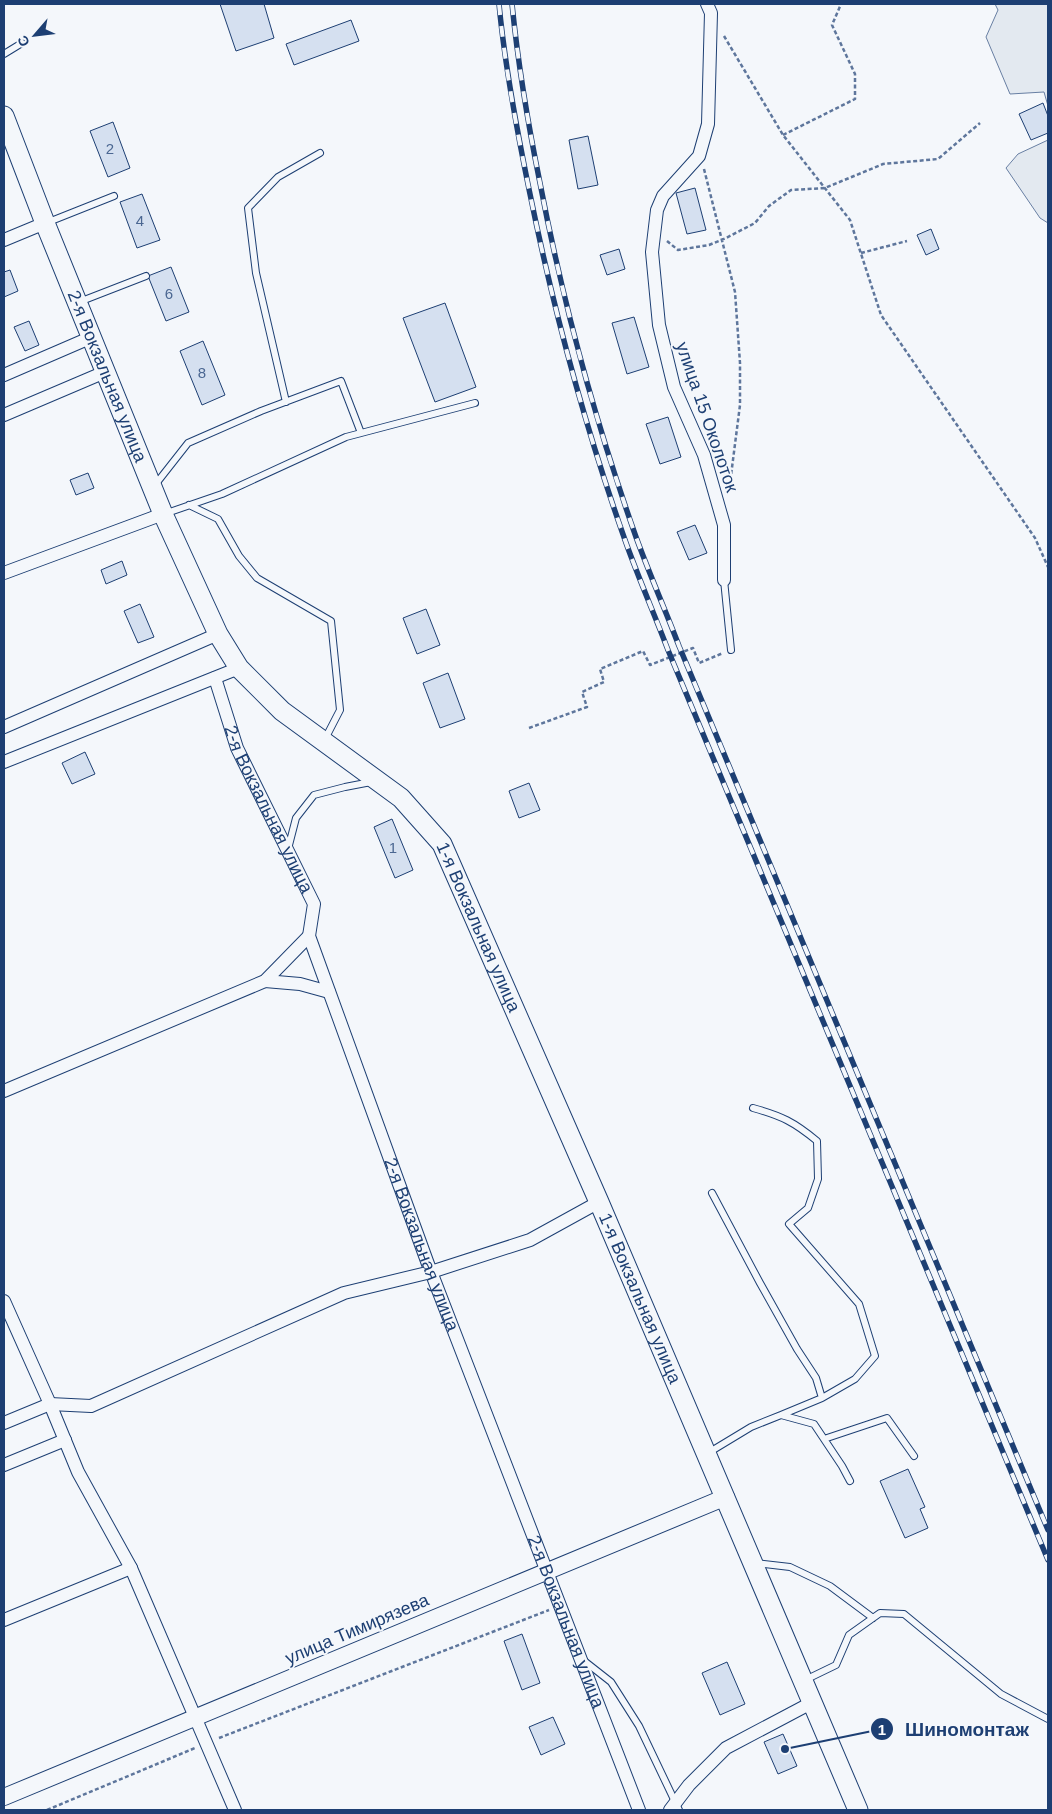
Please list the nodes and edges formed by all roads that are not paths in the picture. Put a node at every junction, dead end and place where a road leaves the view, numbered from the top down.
1 (709, 8) edge
2 (22, 43) dead end
3 (4, 54) edge
4 (4, 116) edge
5 (320, 153) dead end
6 (114, 196) dead end
7 (45, 223) junction
8 (4, 240) edge
9 (146, 276) dead end
10 (78, 303) junction
11 (92, 337) junction
12 (105, 372) junction
13 (4, 375) edge
14 (286, 402) junction
15 (475, 403) dead end
16 (4, 415) edge
17 (361, 433) junction
18 (153, 488) junction
19 (189, 505) junction
20 (163, 514) junction
21 (4, 572) edge
22 (724, 580) joint
23 (218, 634) junction
24 (731, 650) road end
25 (239, 668) junction
26 (216, 678) junction
27 (4, 727) edge
28 (323, 741) junction
29 (4, 762) edge
30 (377, 781) junction
31 (287, 850) junction
32 (309, 936) junction
33 (265, 981) junction
34 (329, 992) junction
35 (4, 1091) edge
36 (753, 1108) dead end
37 (712, 1193) dead end
38 (599, 1202) junction
39 (431, 1272) junction
40 (4, 1300) edge
41 (822, 1398) junction
42 (50, 1404) junction
43 (781, 1415) junction
44 (4, 1423) edge
45 (824, 1439) junction
46 (65, 1440) junction
47 (707, 1454) junction
48 (914, 1456) dead end
49 (4, 1465) edge
50 (850, 1482) dead end
51 (726, 1497) junction
52 (754, 1563) junction
53 (130, 1568) junction
54 (547, 1572) junction
55 (873, 1618) junction
56 (4, 1620) edge
57 (580, 1657) junction
58 (804, 1681) junction
59 (813, 1702) junction
60 (194, 1719) junction
61 (1048, 1720) edge
62 (4, 1797) edge
63 (675, 1808) edge
64 (235, 1810) edge
65 (639, 1810) edge
66 (858, 1810) edge

1 - 22 street, улица 15 Околоток
2 - 3 lane
4 - 7 main road, 2-я Вокзальная улица
5 - 14 lane
6 - 7 lane
7 - 8 street
7 - 10 main road, 2-я Вокзальная улица
9 - 10 lane
10 - 11 main road, 2-я Вокзальная улица
11 - 12 main road, 2-я Вокзальная улица
11 - 13 street
12 - 16 street
12 - 18 main road, 2-я Вокзальная улица
14 - 17 lane
14 - 18 lane
15 - 17 lane
17 - 19 lane
18 - 20 main road, 2-я Вокзальная улица
19 - 20 lane
19 - 28 lane
20 - 21 street
20 - 23 main road, 2-я Вокзальная улица
22 - 24 lane
23 - 25 main road, 2-я Вокзальная улица
23 - 27 street
25 - 26 street
25 - 28 main road, 2-я Вокзальная улица
26 - 29 street
26 - 31 street, 2-я Вокзальная улица
28 - 30 main road, 1-я Вокзальная улица
30 - 31 lane
30 - 38 main road, 1-я Вокзальная улица
31 - 32 street, 2-я Вокзальная улица
32 - 33 street
32 - 34 street, 2-я Вокзальная улица
33 - 34 street
33 - 35 street
34 - 39 street, 2-я Вокзальная улица
36 - 41 lane
37 - 41 lane
38 - 39 street
38 - 47 main road, 1-я Вокзальная улица
39 - 42 street
39 - 54 street, 2-я Вокзальная улица
40 - 42 street
41 - 43 lane
42 - 44 street
42 - 46 street
43 - 45 lane
43 - 47 lane
45 - 48 lane
45 - 50 lane
46 - 49 street
46 - 53 street
47 - 51 main road, 1-я Вокзальная улица
51 - 52 main road, 1-я Вокзальная улица
51 - 54 street, улица Тимирязева
52 - 55 lane
52 - 58 main road, 1-я Вокзальная улица
53 - 56 street
53 - 60 street
54 - 57 street, 2-я Вокзальная улица
54 - 60 street, улица Тимирязева
55 - 58 lane
55 - 61 lane
57 - 63 lane
57 - 65 street, 2-я Вокзальная улица
58 - 59 main road, 1-я Вокзальная улица
59 - 63 street
59 - 66 main road, 1-я Вокзальная улица
60 - 62 street, улица Тимирязева
60 - 64 street

